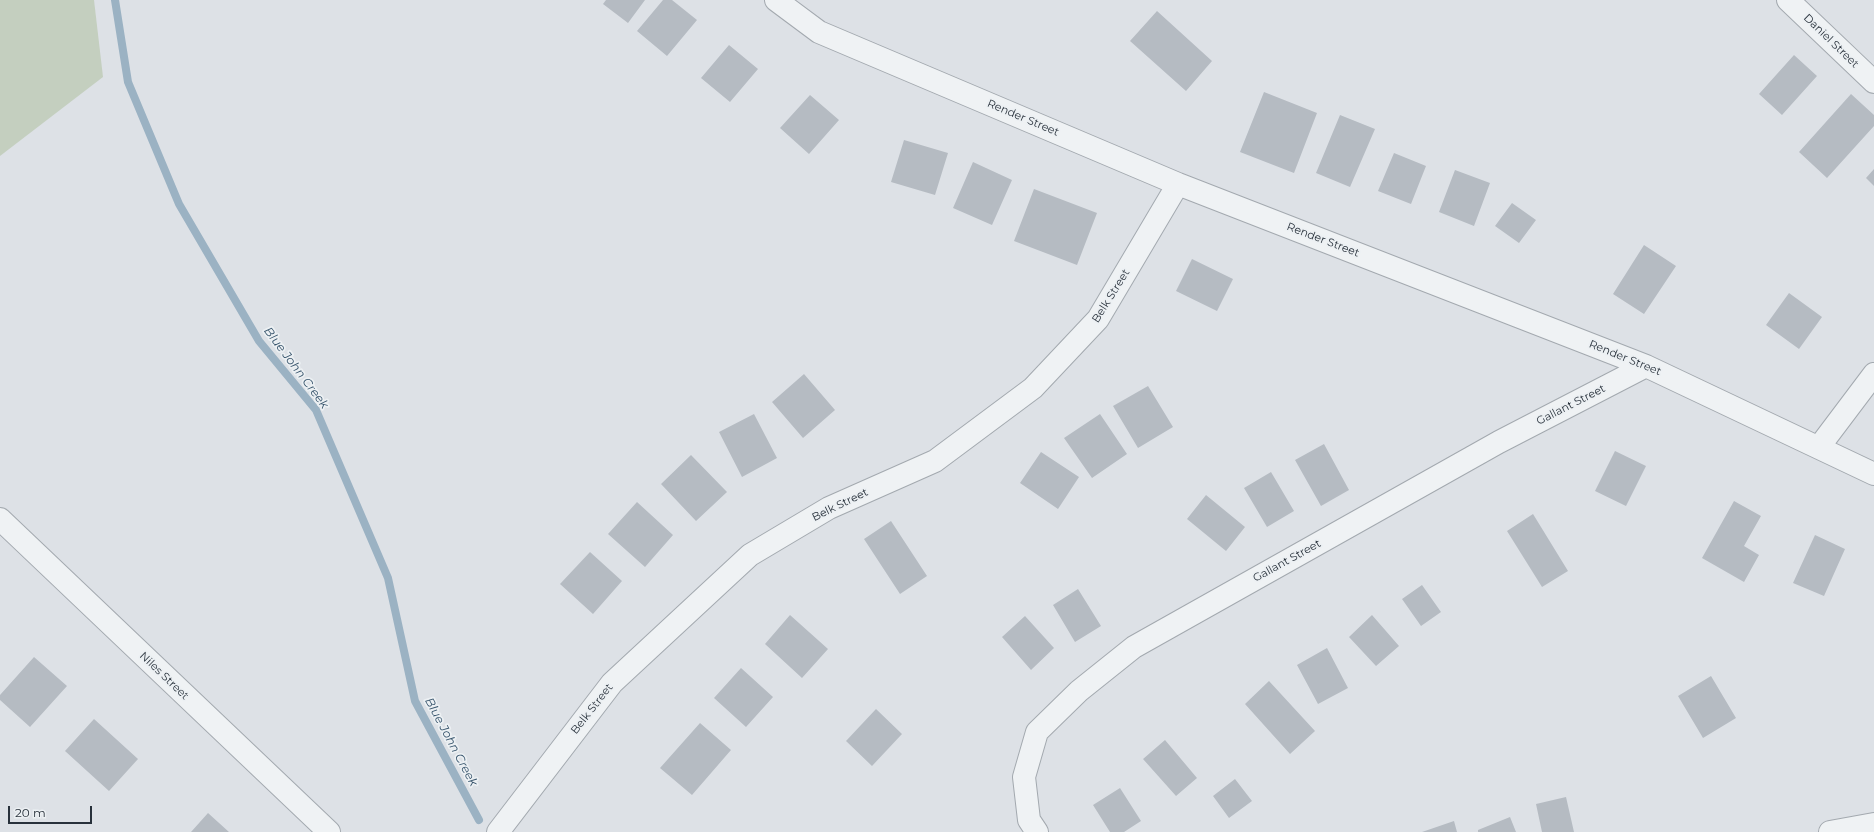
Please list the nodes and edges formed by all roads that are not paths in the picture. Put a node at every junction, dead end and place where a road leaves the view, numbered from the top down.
1 (776, 0) edge
2 (1788, 0) edge
3 (1874, 82) edge
4 (1178, 184) junction
5 (1646, 366) junction
6 (1874, 374) edge
7 (1819, 447) junction
8 (1874, 474) edge
9 (0, 519) edge
10 (1874, 824) edge
11 (329, 832) edge
12 (498, 832) edge
13 (1037, 832) edge
14 (1830, 832) edge

1 - 4 street, Render Street
2 - 3 street, Daniel Street
4 - 5 street, Render Street
4 - 12 street, Belk Street
5 - 7 street, Render Street
5 - 13 street, Gallant Street
6 - 7 street
7 - 8 street, Render Street
9 - 11 street, Niles Street
10 - 14 street

